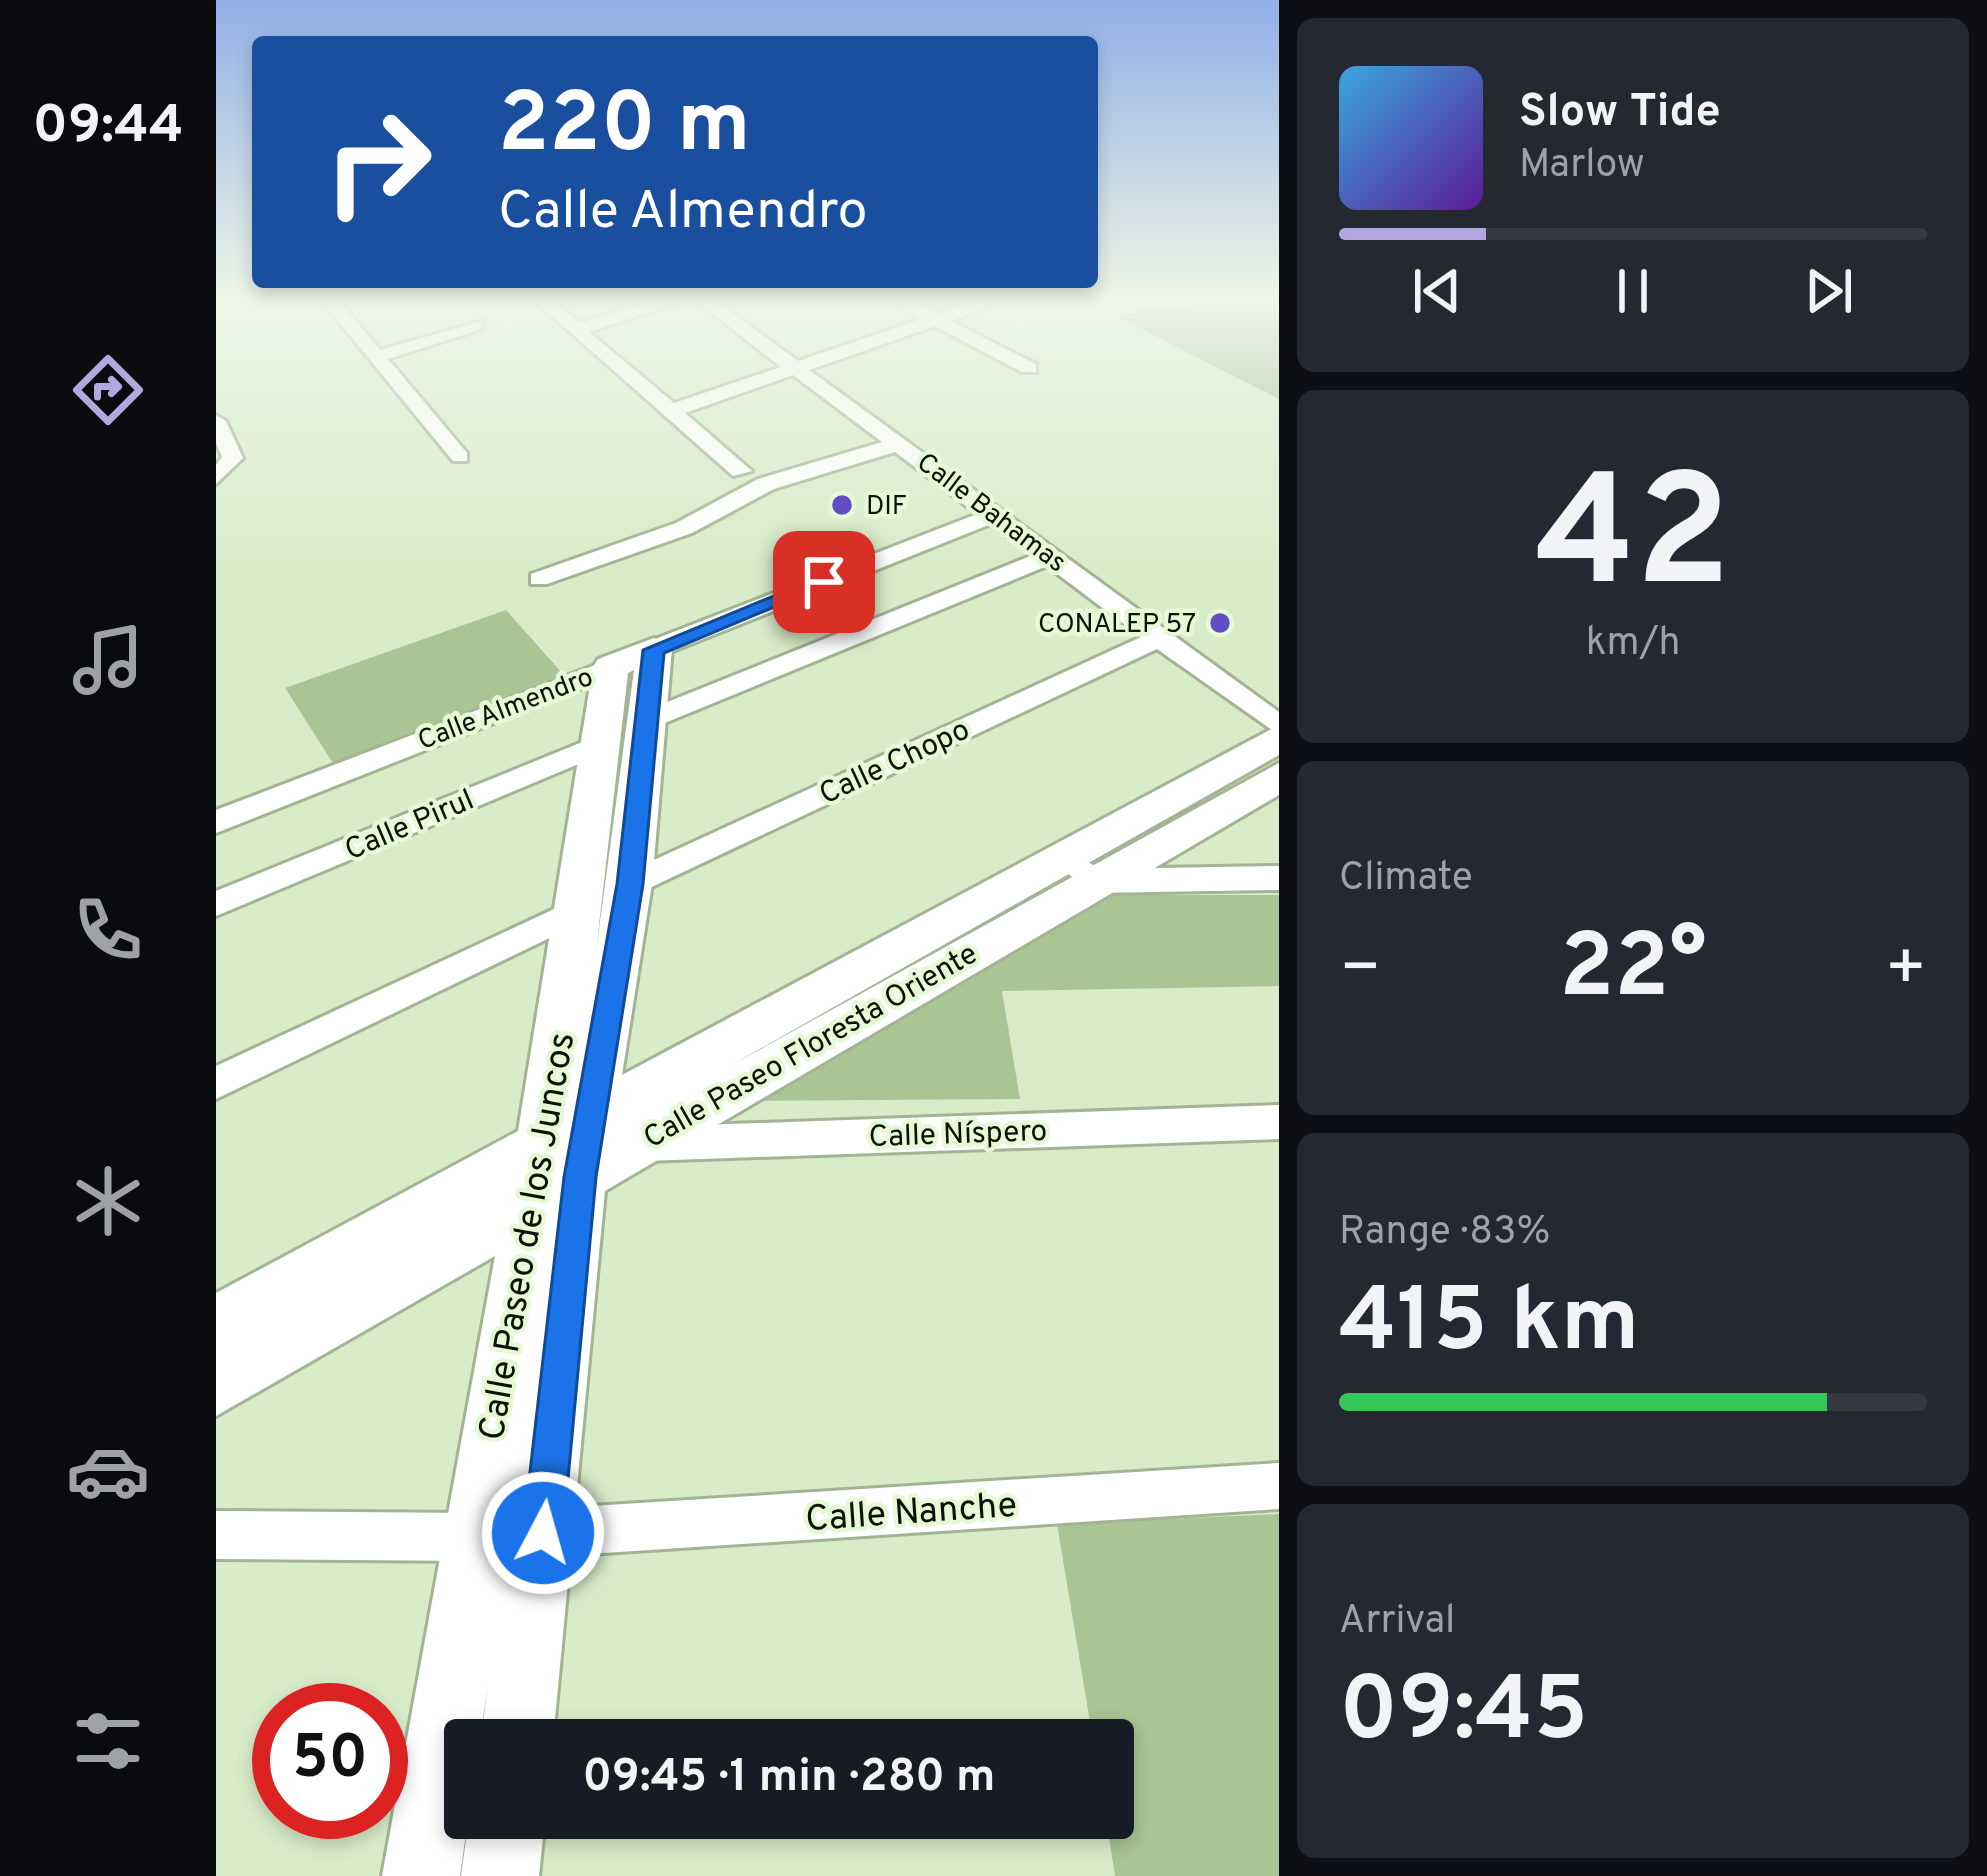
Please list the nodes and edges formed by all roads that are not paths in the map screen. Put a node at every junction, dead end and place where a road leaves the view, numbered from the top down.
1 (402, 388) edge
2 (643, 388) edge
3 (739, 388) edge
4 (822, 388) edge
5 (671, 411) junction
6 (216, 421) edge
7 (892, 439) junction
8 (460, 457) dead end
9 (741, 471) dead end
10 (216, 478) edge
11 (994, 515) junction
12 (1051, 556) junction
13 (539, 580) dead end
14 (1159, 638) junction
15 (654, 650) junction
16 (610, 667) junction
17 (645, 721) junction
18 (1279, 726) edge
19 (1279, 738) edge
20 (602, 743) junction
21 (1279, 777) edge
22 (216, 822) edge
23 (1079, 870) junction
24 (1279, 878) edge
25 (630, 884) junction
26 (216, 904) edge
27 (580, 909) junction
28 (216, 1083) edge
29 (1279, 1122) edge
30 (576, 1158) junction
31 (216, 1325) edge
32 (216, 1386) edge
33 (1279, 1486) edge
34 (543, 1533) junction
35 (216, 1535) edge
36 (473, 1538) junction
37 (520, 1719) edge
38 (504, 1839) edge
39 (421, 1876) edge
40 (500, 1876) edge

1 - 8 street
2 - 5 street
3 - 5 street
4 - 7 street, Calle Bahamas
5 - 9 street
6 - 10 street
7 - 11 street, Calle Bahamas
7 - 13 street
11 - 12 street, Calle Bahamas
11 - 15 street, Calle Almendro
12 - 14 street, Calle Bahamas
12 - 17 street
14 - 18 street, Calle Bahamas
14 - 25 street, Calle Chopo
15 - 16 street, Calle Almendro
15 - 17 street, Calle Paseo de los Juncos
16 - 20 street, Calle Paseo de los Juncos
16 - 22 street, Calle Almendro
17 - 25 street, Calle Paseo de los Juncos
19 - 23 street, Calle Paseo Floresta Oriente
20 - 26 street, Calle Pirul
20 - 27 street, Calle Paseo de los Juncos
21 - 23 street, Calle Paseo Floresta Oriente
23 - 24 street
23 - 30 street, Calle Paseo Floresta Oriente
25 - 30 street, Calle Paseo de los Juncos
27 - 28 street
27 - 30 street, Calle Paseo de los Juncos
29 - 30 street, Calle Níspero
30 - 31 street, Calle Paseo Floresta Oriente
30 - 32 street, Calle Paseo Floresta Oriente
30 - 34 street, Calle Paseo de los Juncos
30 - 36 street, Calle Paseo de los Juncos
33 - 34 street, Calle Nanche
34 - 37 street, Calle Paseo de los Juncos
35 - 36 street
36 - 39 street, Calle Paseo de los Juncos
38 - 40 street

